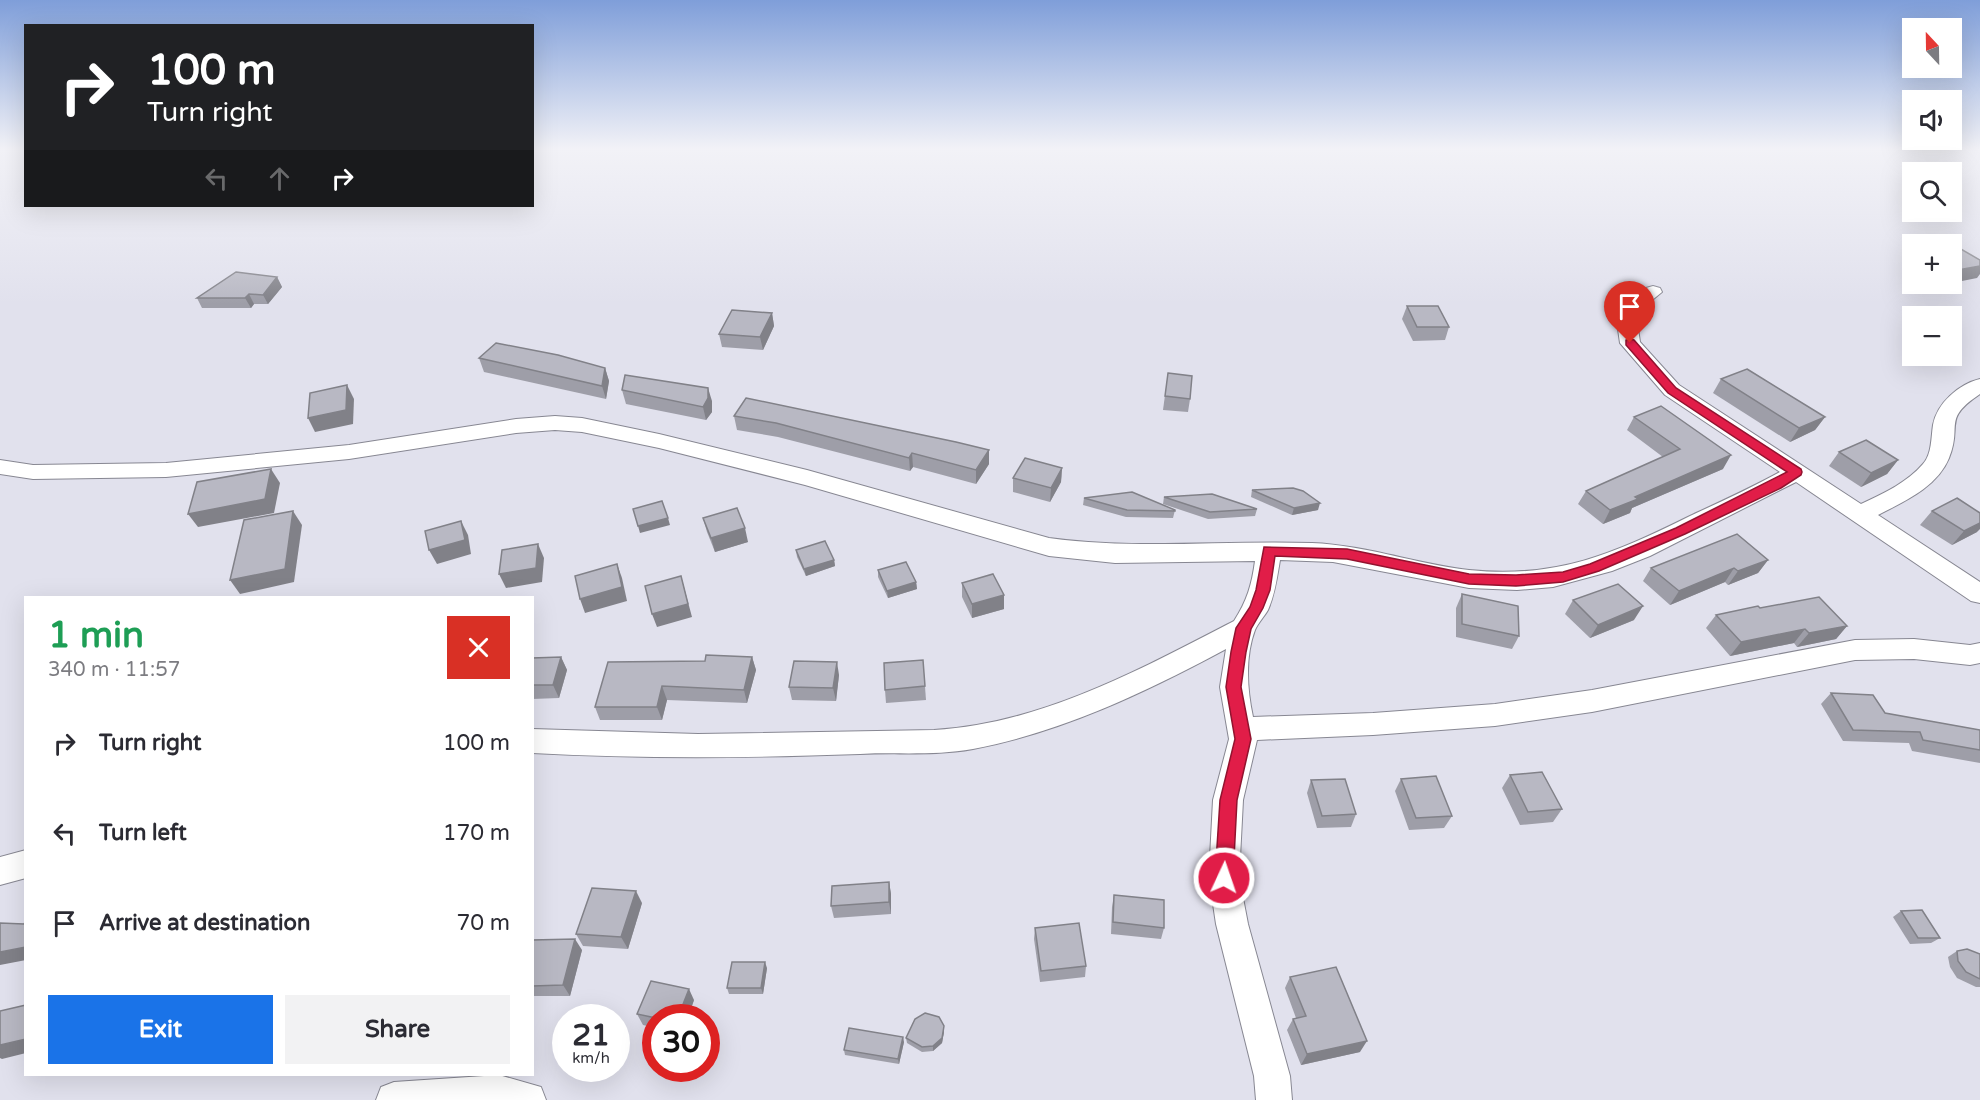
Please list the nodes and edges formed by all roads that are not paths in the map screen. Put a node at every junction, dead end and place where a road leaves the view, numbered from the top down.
1 (1653, 292) dead end
2 (1980, 385) edge
3 (0, 467) edge
4 (1796, 472) junction
5 (1859, 515) junction
6 (1269, 551) junction
7 (1980, 594) edge
8 (1244, 628) junction
9 (1980, 653) edge
10 (1242, 729) junction
11 (534, 741) edge
12 (24, 865) edge
13 (0, 871) edge
14 (394, 1100) edge
15 (528, 1100) edge
16 (1274, 1100) edge

1 - 4 street
2 - 5 street
3 - 6 street
4 - 5 street
4 - 6 street
5 - 7 street
6 - 8 street
8 - 10 street
8 - 11 street
9 - 10 street
10 - 16 street
12 - 13 street
14 - 15 street

